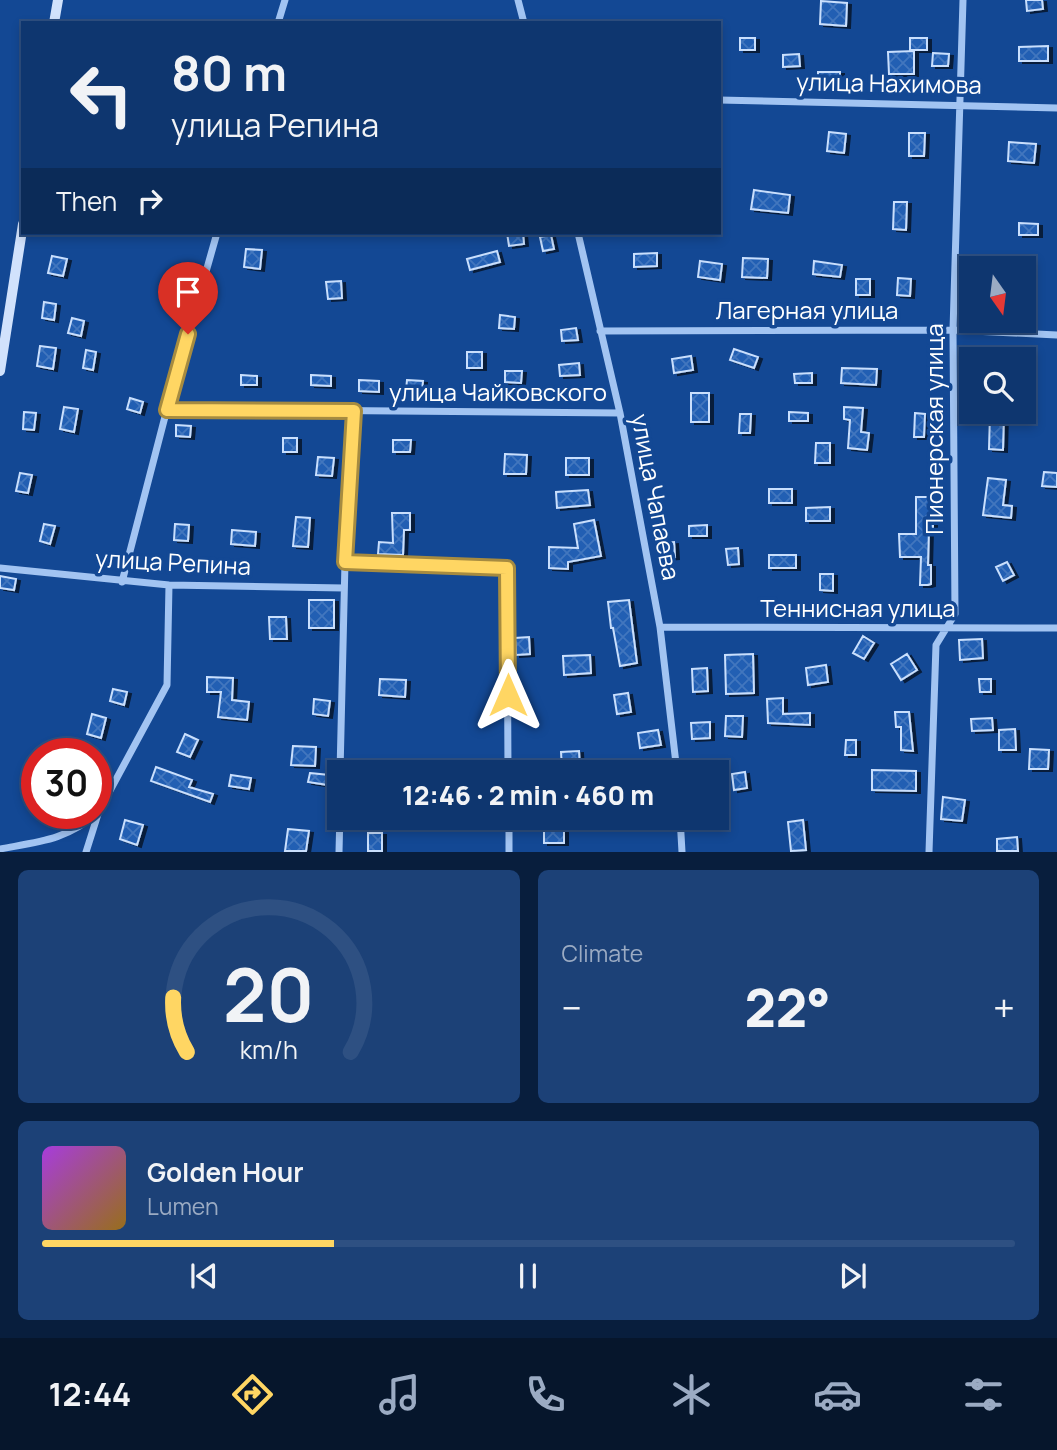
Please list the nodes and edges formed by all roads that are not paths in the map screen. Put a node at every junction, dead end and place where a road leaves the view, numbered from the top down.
1 (58, 0) edge
2 (285, 0) edge
3 (518, 0) edge
4 (963, 0) edge
5 (54, 21) edge
6 (279, 21) edge
7 (523, 21) edge
8 (721, 100) edge
9 (960, 105) junction
10 (1057, 108) edge
11 (21, 235) edge
12 (216, 235) edge
13 (578, 235) edge
14 (953, 330) junction
15 (600, 331) junction
16 (1057, 335) edge
17 (0, 371) edge
18 (167, 410) junction
19 (354, 411) junction
20 (620, 413) junction
21 (345, 562) junction
22 (0, 568) edge
23 (122, 582) junction
24 (176, 585) junction
25 (344, 588) junction
26 (660, 627) junction
27 (1057, 628) edge
28 (946, 629) junction
29 (340, 760) edge
30 (508, 760) edge
31 (676, 760) edge
32 (112, 786) edge
33 (77, 829) edge
34 (92, 829) edge
35 (340, 830) edge
36 (509, 830) edge
37 (681, 830) edge
38 (0, 849) edge
39 (86, 852) edge
40 (339, 852) edge
41 (509, 852) edge
42 (682, 852) edge
43 (929, 852) edge

1 - 5 street
2 - 6 street
3 - 7 street
4 - 9 street, Пионерская улица
8 - 9 street, улица Нахимова
9 - 10 street, улица Нахимова
9 - 14 street, Пионерская улица
11 - 17 street
12 - 18 street
13 - 15 street, улица Чапаева
14 - 15 street, Лагерная улица
14 - 16 street, Лагерная улица
14 - 28 street, Пионерская улица
15 - 20 street, улица Чапаева
18 - 19 street, улица Чайковского
18 - 23 street
19 - 20 street, улица Чайковского
19 - 21 street
20 - 26 street, улица Чапаева
21 - 25 street
21 - 30 street
22 - 23 street, улица Репина
23 - 24 street, улица Репина
24 - 25 street, улица Репина
24 - 32 street
25 - 29 street
26 - 28 street, Теннисная улица
26 - 31 street, улица Чапаева
27 - 28 street, Теннисная улица
28 - 43 street, Пионерская улица
33 - 38 street
34 - 39 street
35 - 40 street
36 - 41 street
37 - 42 street

